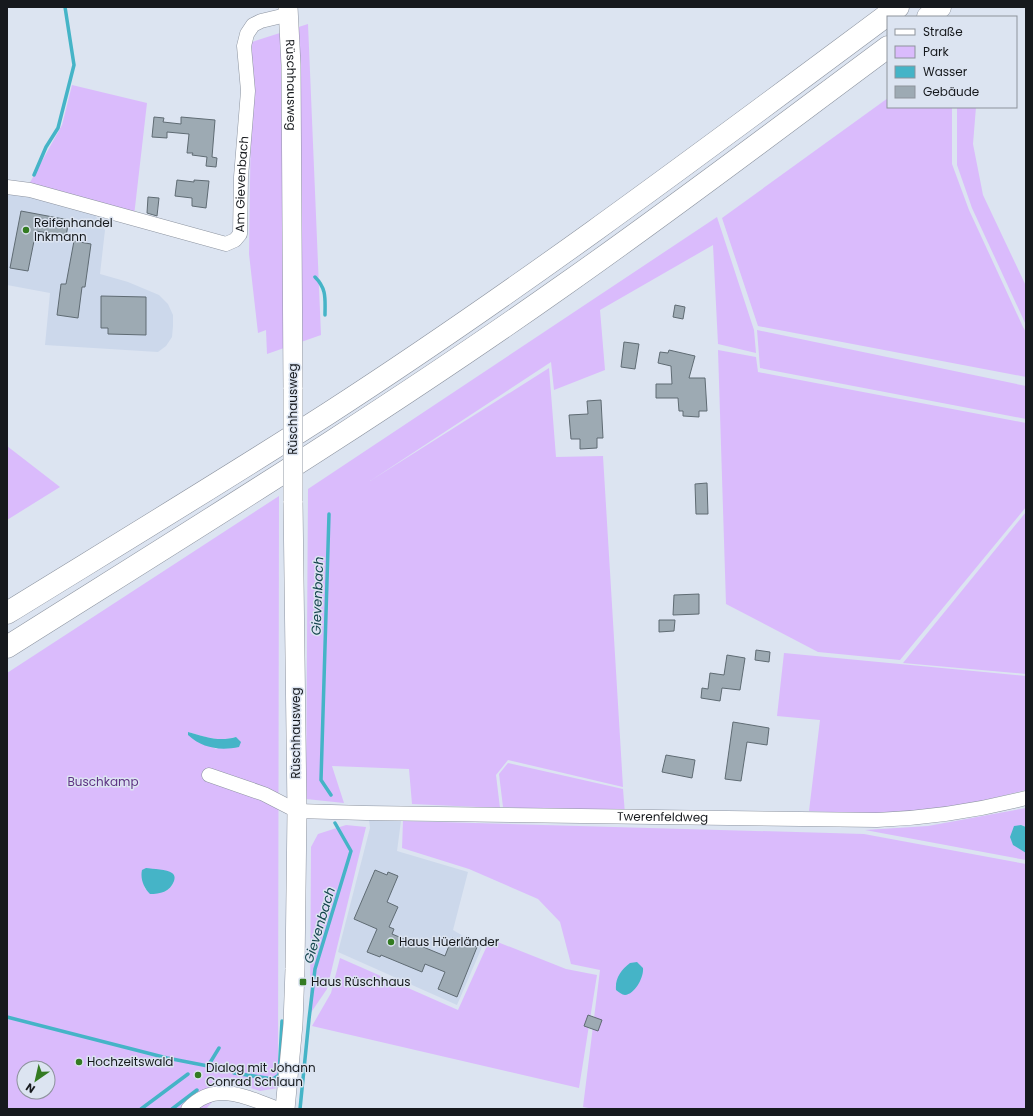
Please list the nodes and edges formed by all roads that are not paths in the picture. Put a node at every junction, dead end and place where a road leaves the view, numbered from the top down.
1 (898, 7) edge
2 (940, 7) edge
3 (289, 11) edge
4 (929, 16) edge
5 (887, 48) edge
6 (7, 187) edge
7 (7, 614) edge
8 (7, 647) edge
9 (209, 775) dead end
10 (1026, 798) edge
11 (297, 811) junction
12 (188, 1109) edge
13 (278, 1109) edge
14 (285, 1109) edge

1 - 7 highway
2 - 4 highway
3 - 6 street, Am Gievenbach
3 - 11 main road, Rüschhausweg, bridge
5 - 8 highway
9 - 11 street
10 - 11 street, Twerenfeldweg
11 - 14 main road, Rüschhausweg
12 - 13 street

